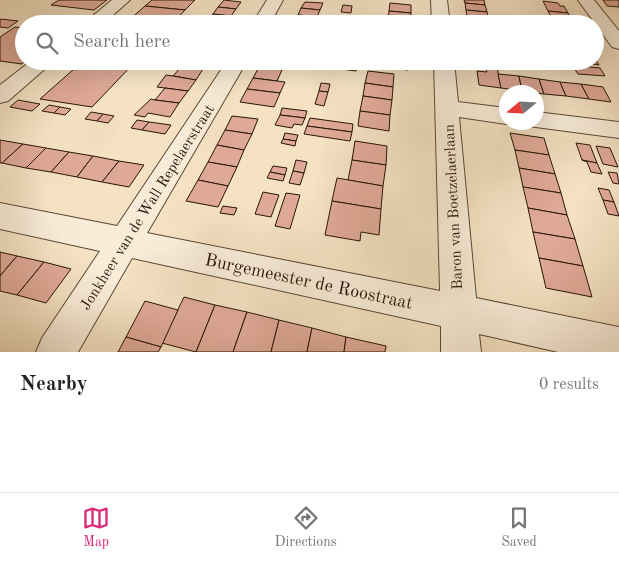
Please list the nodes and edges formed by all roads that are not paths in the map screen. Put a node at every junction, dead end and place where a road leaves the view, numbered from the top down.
1 (122, 0) edge
2 (275, 0) edge
3 (439, 0) edge
4 (586, 0) edge
5 (103, 15) edge
6 (266, 15) edge
7 (440, 15) edge
8 (598, 15) edge
9 (604, 23) edge
10 (619, 43) edge
11 (33, 70) edge
12 (232, 70) edge
13 (445, 70) edge
14 (0, 96) edge
15 (448, 108) junction
16 (499, 115) edge
17 (544, 121) edge
18 (619, 130) edge
19 (0, 216) edge
20 (126, 242) junction
21 (459, 312) junction
22 (619, 346) edge
23 (56, 352) edge
24 (460, 352) edge

1 - 5 street
2 - 6 street
3 - 7 street
4 - 8 street
9 - 10 street
11 - 14 street
12 - 20 street, Jonkheer van de Wall Repelaerstraat
13 - 15 street, Baron van Boetzelaerlaan
15 - 16 street
15 - 21 street, Baron van Boetzelaerlaan
17 - 18 street
19 - 20 street, Burgemeester de Roostraat
20 - 21 street, Burgemeester de Roostraat
20 - 23 street, Jonkheer van de Wall Repelaerstraat
21 - 22 street, Burgemeester de Roostraat
21 - 24 street, Baron van Boetzelaerlaan

